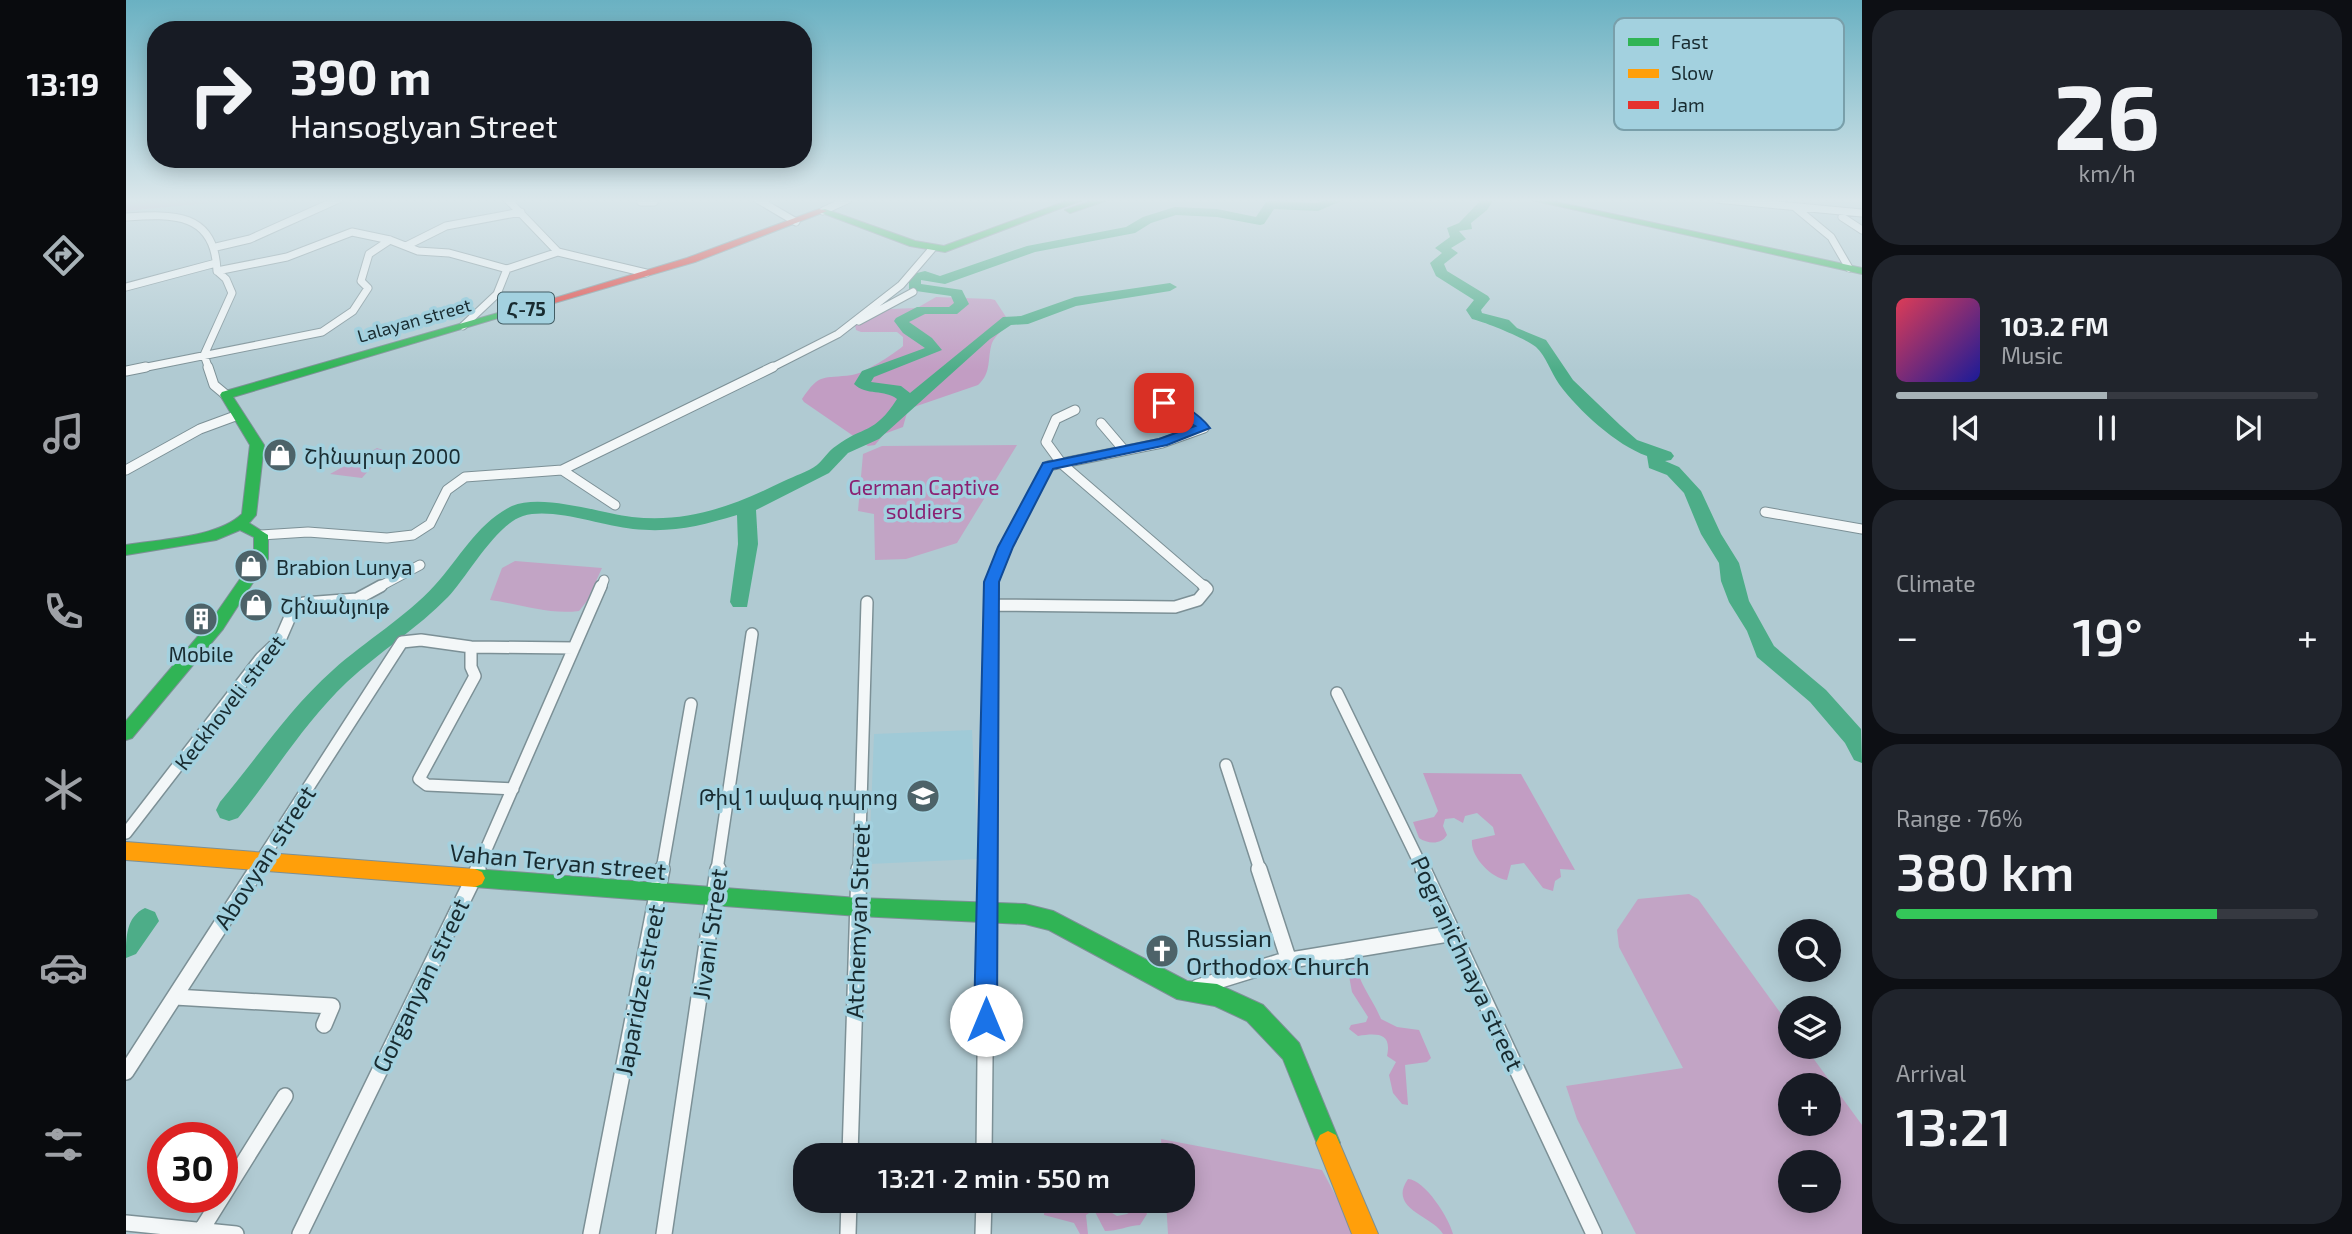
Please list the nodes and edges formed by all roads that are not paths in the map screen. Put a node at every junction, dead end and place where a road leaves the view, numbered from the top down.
1 (216, 257) edge
2 (288, 257) edge
3 (368, 257) edge
4 (462, 257) edge
5 (547, 257) edge
6 (574, 257) edge
7 (694, 257) edge
8 (925, 257) edge
9 (1799, 257) edge
10 (217, 267) junction
11 (508, 269) junction
12 (1856, 269) edge
13 (646, 273) junction
14 (126, 287) edge
15 (913, 292) dead end
16 (853, 323) junction
17 (463, 326) junction
18 (204, 355) junction
19 (126, 371) edge
20 (226, 395) junction
21 (1164, 403) dead end
22 (1075, 410) dead end
23 (238, 415) junction
24 (1101, 423) dead end
25 (1124, 450) junction
26 (1062, 464) junction
27 (126, 470) edge
28 (562, 470) junction
29 (615, 505) dead end
30 (1765, 512) dead end
31 (240, 524) junction
32 (1862, 529) edge
33 (261, 535) junction
34 (126, 550) edge
35 (420, 565) dead end
36 (604, 580) dead end
37 (867, 602) dead end
38 (990, 605) junction
39 (752, 634) dead end
40 (471, 647) junction
41 (574, 648) junction
42 (1338, 693) dead end
43 (691, 704) dead end
44 (126, 733) edge
45 (1226, 765) dead end
46 (513, 789) junction
47 (126, 833) edge
48 (126, 851) edge
49 (263, 859) junction
50 (473, 876) junction
51 (658, 892) junction
52 (714, 897) junction
53 (858, 907) junction
54 (987, 912) junction
55 (1454, 933) junction
56 (1289, 961) junction
57 (1185, 991) junction
58 (175, 997) junction
59 (324, 1025) dead end
60 (126, 1072) edge
61 (285, 1096) dead end
62 (850, 1143) edge
63 (984, 1143) edge
64 (849, 1213) edge
65 (984, 1213) edge
66 (126, 1223) edge
67 (202, 1229) junction
68 (236, 1234) edge
69 (300, 1234) edge
70 (591, 1234) edge
71 (664, 1234) edge
72 (848, 1234) edge
73 (983, 1234) edge
74 (1365, 1234) edge
75 (1594, 1234) edge

1 - 10 street
2 - 10 street
3 - 18 street
4 - 11 street
5 - 11 street
6 - 13 street
7 - 13 main road, Lalayan street / Հ-75
8 - 16 street
9 - 12 main road
10 - 14 street
10 - 18 street
11 - 17 street
13 - 17 main road, Lalayan street / Հ-75
15 - 16 street
16 - 28 street
17 - 20 main road, Lalayan street / Հ-75
18 - 19 street
18 - 20 street
20 - 23 main road
21 - 25 street
22 - 26 street
23 - 27 street
23 - 31 main road
24 - 25 street
25 - 26 street
26 - 38 street
26 - 38 street
28 - 29 street
28 - 33 street
30 - 32 street
31 - 33 main road
31 - 34 main road
33 - 44 main road
35 - 47 street, Keckhoveli street
36 - 41 street, Gorganyan street
37 - 53 street, Atchemyan Street
38 - 54 street
39 - 52 street, Jivani Street
40 - 41 street
40 - 46 street
40 - 49 street, Abovyan street
41 - 46 street, Gorganyan street
42 - 55 street, Pogranichnaya street
43 - 51 street, Japaridze street
45 - 56 street
46 - 50 street, Gorganyan street
48 - 49 main road, Vahan Teryan street
49 - 50 main road, Vahan Teryan street
49 - 58 street, Abovyan street
50 - 51 main road, Vahan Teryan street
50 - 69 street, Gorganyan street
51 - 52 main road, Vahan Teryan street
51 - 70 street, Japaridze street
52 - 53 main road, Vahan Teryan street
52 - 71 street, Jivani Street
53 - 54 main road, Vahan Teryan street
53 - 62 street, Atchemyan Street
54 - 57 main road, Vahan Teryan street
54 - 63 street
55 - 56 street
55 - 75 street, Pogranichnaya street
56 - 57 street
57 - 74 main road, Vahan Teryan street
58 - 59 street
58 - 60 street, Abovyan street
61 - 67 street
64 - 72 street
65 - 73 street
66 - 67 street
67 - 68 street

